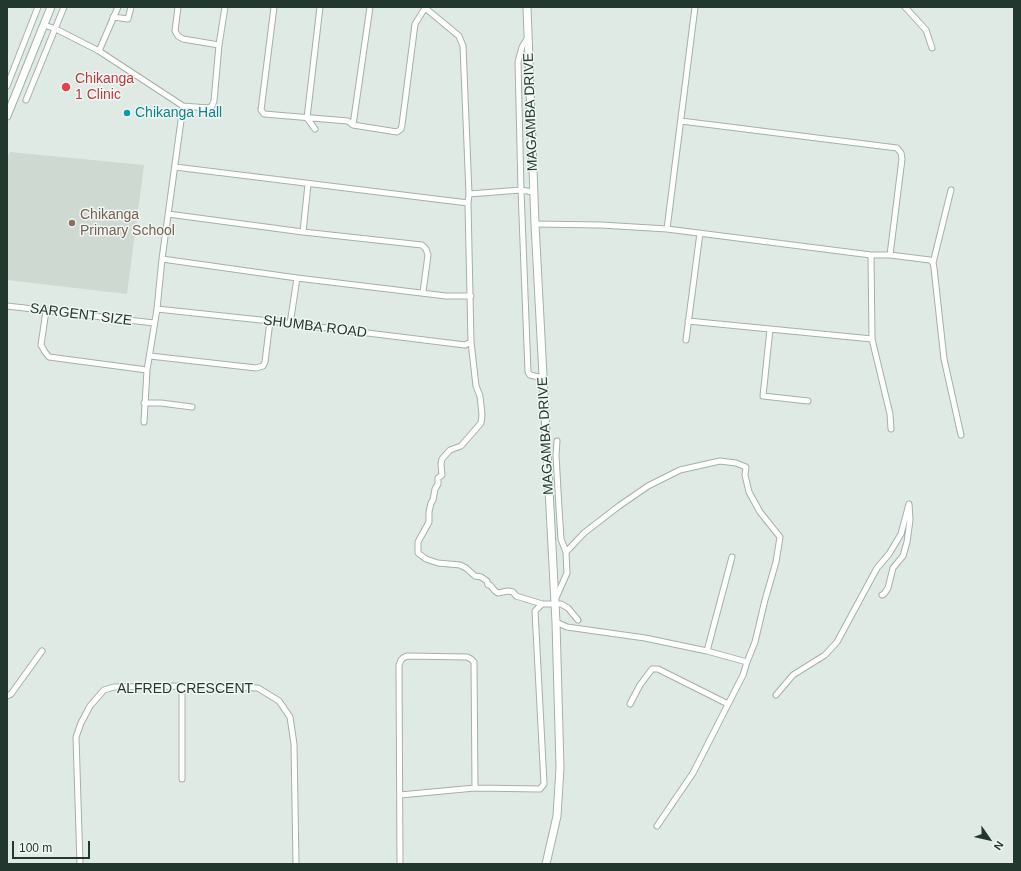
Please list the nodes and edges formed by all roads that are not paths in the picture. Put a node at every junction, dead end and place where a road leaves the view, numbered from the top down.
1 (38, 7) edge
2 (51, 7) edge
3 (64, 7) edge
4 (118, 7) edge
5 (131, 7) edge
6 (178, 7) edge
7 (225, 7) edge
8 (274, 7) edge
9 (320, 7) edge
10 (370, 7) edge
11 (424, 7) edge
12 (527, 7) edge
13 (695, 7) edge
14 (904, 7) edge
15 (114, 18) junction
16 (44, 25) junction
17 (56, 29) junction
18 (528, 36) junction
19 (219, 45) junction
20 (932, 48) dead end
21 (99, 51) junction
22 (7, 86) edge
23 (26, 100) dead end
24 (183, 106) junction
25 (7, 116) edge
26 (307, 118) junction
27 (681, 120) junction
28 (353, 125) junction
29 (315, 129) dead end
30 (175, 167) junction
31 (308, 184) junction
32 (521, 190) junction
33 (951, 190) dead end
34 (533, 192) junction
35 (469, 194) junction
36 (468, 203) junction
37 (168, 214) junction
38 (535, 224) junction
39 (666, 229) junction
40 (303, 232) junction
41 (700, 233) junction
42 (871, 255) junction
43 (890, 255) junction
44 (162, 260) junction
45 (933, 262) junction
46 (297, 278) junction
47 (423, 292) junction
48 (471, 296) junction
49 (7, 306) edge
50 (157, 309) junction
51 (46, 311) junction
52 (270, 321) junction
53 (688, 322) junction
54 (154, 323) junction
55 (290, 324) junction
56 (770, 329) junction
57 (872, 339) junction
58 (686, 340) dead end
59 (471, 342) junction
60 (150, 356) junction
61 (147, 370) junction
62 (543, 378) junction
63 (808, 401) dead end
64 (144, 403) junction
65 (192, 407) dead end
66 (144, 422) dead end
67 (891, 429) dead end
68 (961, 435) dead end
69 (557, 441) dead end
70 (566, 552) junction
71 (732, 557) dead end
72 (882, 595) dead end
73 (555, 603) junction
74 (542, 604) junction
75 (578, 620) dead end
76 (556, 622) junction
77 (42, 651) dead end
78 (707, 651) junction
79 (747, 662) junction
80 (182, 686) junction
81 (776, 695) dead end
82 (7, 696) edge
83 (630, 704) dead end
84 (728, 704) junction
85 (182, 779) dead end
86 (475, 788) junction
87 (400, 794) junction
88 (657, 826) dead end
89 (80, 864) edge
90 (296, 864) edge
91 (400, 864) edge
92 (546, 864) edge

1 - 22 street
2 - 16 street
3 - 17 street
4 - 15 street
5 - 15 street
6 - 19 street
7 - 19 street
8 - 26 street
9 - 26 street
10 - 28 street
11 - 28 street
11 - 35 street
12 - 18 street, MAGAMBA DRIVE
13 - 27 street
14 - 20 street
15 - 21 street
16 - 17 street
16 - 25 street
17 - 21 street
17 - 23 street
18 - 32 street
18 - 34 street, MAGAMBA DRIVE
19 - 24 street
21 - 24 street
24 - 30 street
26 - 28 street
26 - 29 street
27 - 39 street
27 - 43 street
30 - 31 street
30 - 37 street
31 - 36 street
31 - 40 street
32 - 34 street
32 - 35 street
32 - 62 street
33 - 45 street
34 - 38 street, MAGAMBA DRIVE
35 - 36 street
36 - 48 street
37 - 40 street
37 - 44 street
38 - 39 street
38 - 62 street, MAGAMBA DRIVE
39 - 41 street
40 - 47 street
41 - 42 street
41 - 53 street
42 - 43 street
42 - 57 street
43 - 45 street
44 - 46 street
44 - 50 street
45 - 68 street
46 - 47 street
46 - 55 street
47 - 48 street
48 - 59 street
49 - 51 street, SARGENT SIZE
50 - 52 street, SHUMBA ROAD
50 - 54 street
51 - 54 street, SARGENT SIZE
51 - 61 street
52 - 55 street, SHUMBA ROAD
52 - 60 street
53 - 56 street
53 - 58 street
54 - 60 street
55 - 59 street, SHUMBA ROAD
56 - 57 street
56 - 63 street
57 - 67 street
59 - 74 street
60 - 61 street
61 - 64 street
62 - 73 street, MAGAMBA DRIVE
64 - 65 street
64 - 66 street
69 - 70 street
70 - 73 street
70 - 79 street
71 - 78 street
72 - 81 street
73 - 74 street
73 - 75 street
73 - 76 street, MAGAMBA DRIVE
74 - 86 street
76 - 78 street
76 - 92 street, MAGAMBA DRIVE
77 - 82 street
78 - 79 street
79 - 84 street
80 - 85 street
80 - 89 street, ALFRED CRESCENT
80 - 90 street, ALFRED CRESCENT
83 - 84 street
84 - 88 street
86 - 87 street
86 - 87 street
87 - 91 street

